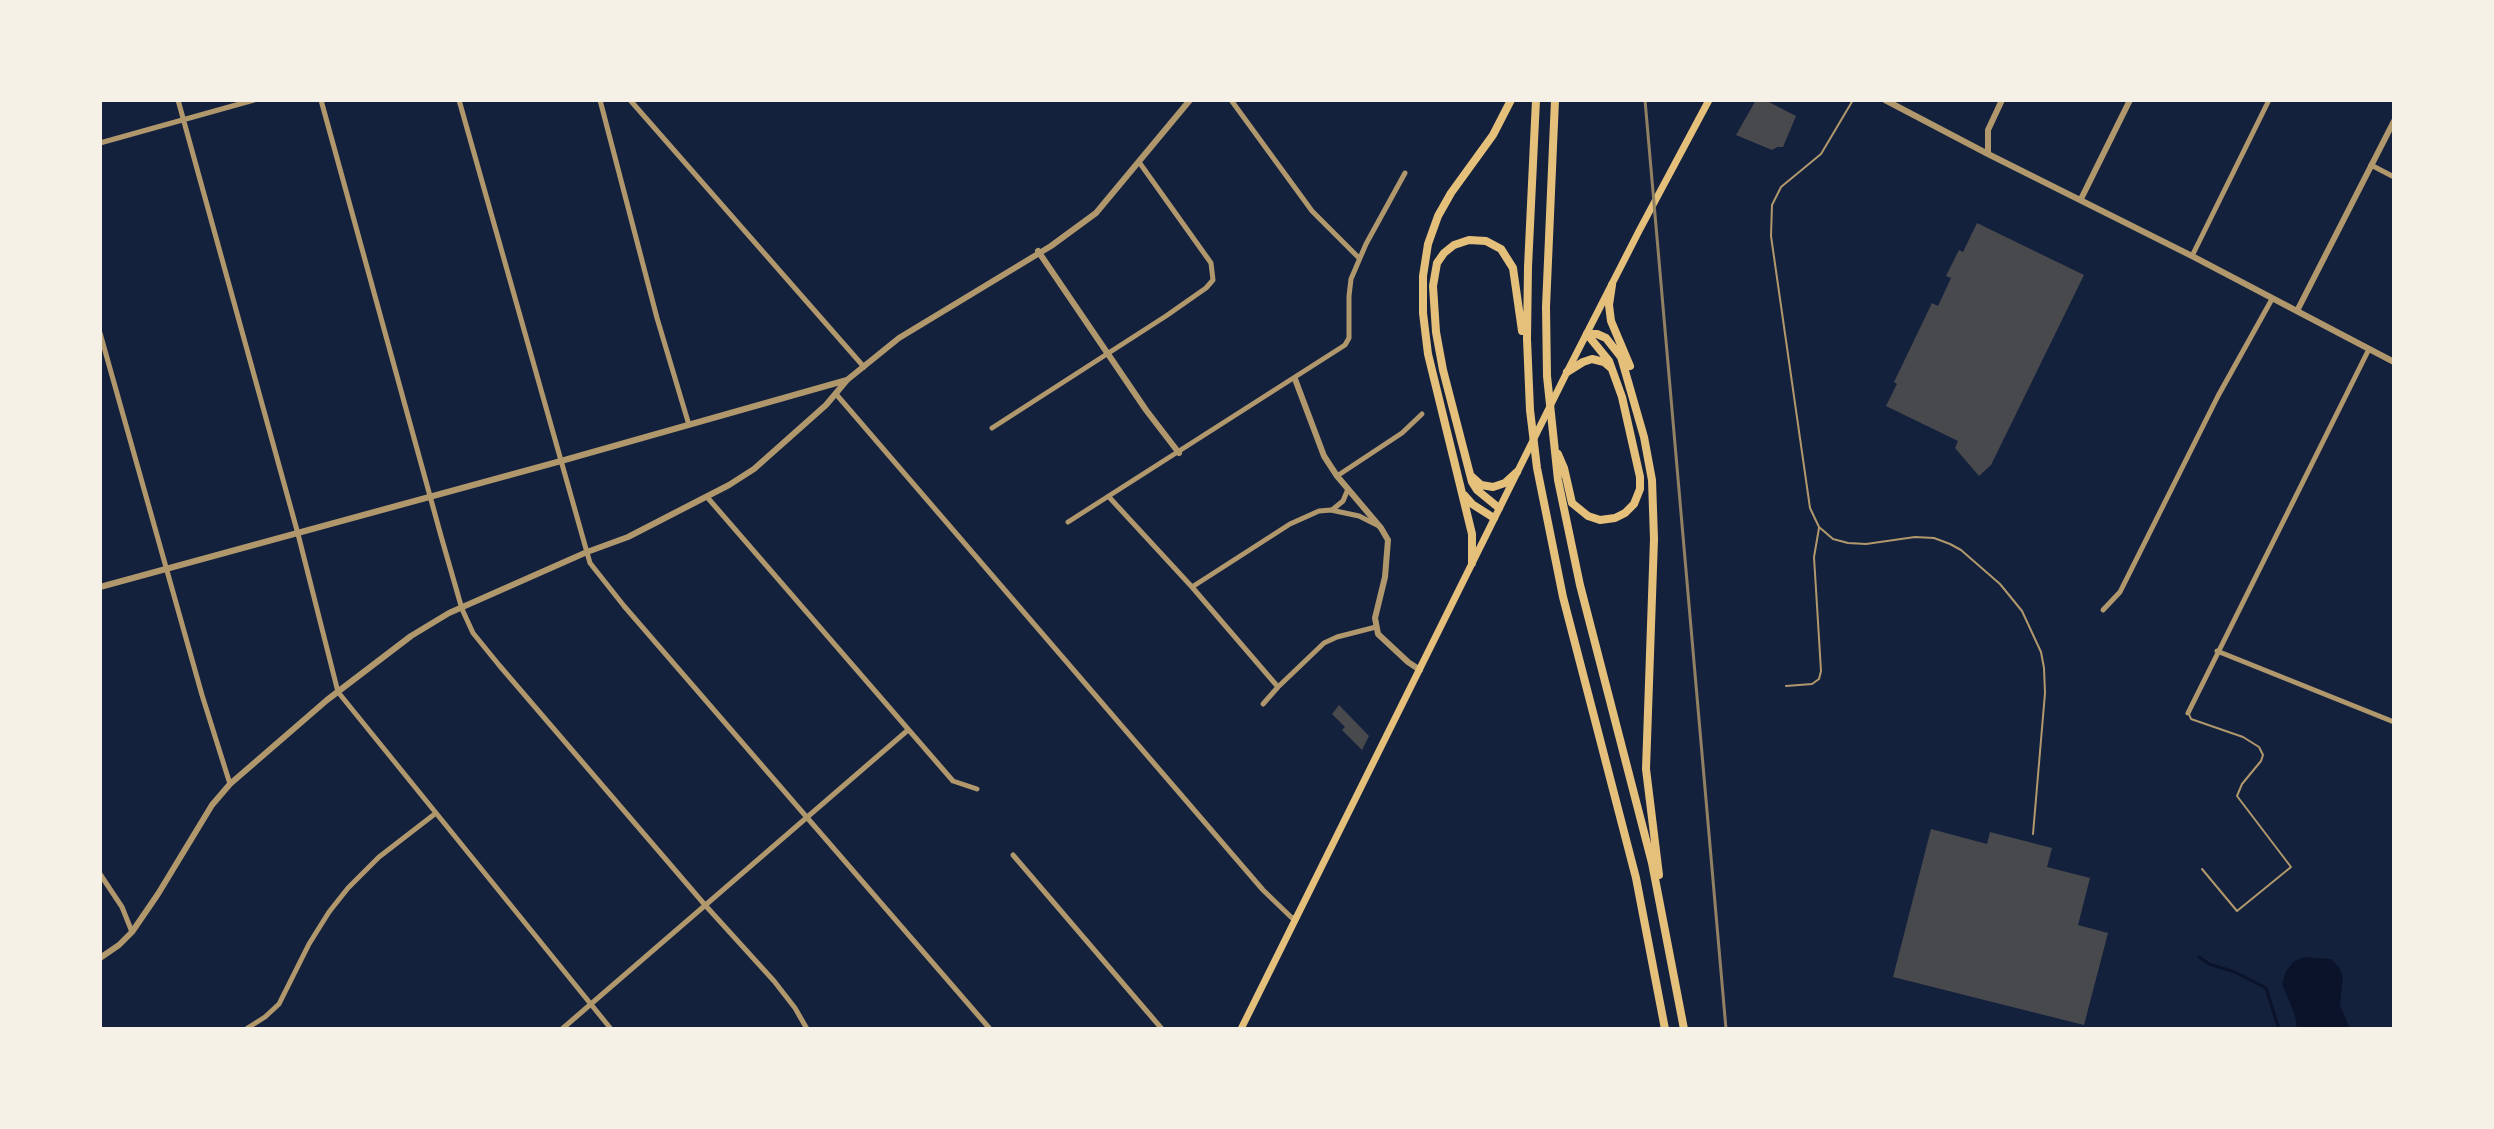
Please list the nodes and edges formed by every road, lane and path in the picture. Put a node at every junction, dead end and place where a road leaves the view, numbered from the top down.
1 (178, 100) edge
2 (254, 100) edge
3 (321, 100) edge
4 (459, 100) edge
5 (600, 100) edge
6 (630, 100) edge
7 (1190, 100) edge
8 (1231, 100) edge
9 (1511, 100) edge
10 (1536, 100) edge
11 (1555, 100) edge
12 (1709, 100) edge
13 (1853, 100) edge
14 (1885, 100) edge
15 (2002, 100) edge
16 (2130, 100) edge
17 (2269, 100) edge
18 (184, 119) junction
19 (2394, 121) edge
20 (100, 143) edge
21 (1988, 154) junction
22 (1139, 162) junction
23 (2370, 165) junction
24 (1405, 173) dead end
25 (2394, 177) edge
26 (2081, 199) junction
27 (1038, 251) junction
28 (2192, 256) junction
29 (1359, 258) junction
30 (1612, 285) junction
31 (2272, 299) junction
32 (2297, 311) junction
33 (100, 333) edge
34 (1587, 334) junction
35 (2369, 349) junction
36 (1108, 355) junction
37 (2394, 362) edge
38 (864, 367) junction
39 (1567, 372) junction
40 (1615, 375) junction
41 (1528, 376) junction
42 (1295, 379) junction
43 (847, 380) junction
44 (836, 394) junction
45 (1422, 414) dead end
46 (1638, 415) junction
47 (689, 425) junction
48 (992, 428) dead end
49 (1553, 441) junction
50 (1179, 453) junction
51 (561, 461) junction
52 (1467, 468) junction
53 (1517, 472) junction
54 (1337, 476) junction
55 (1459, 483) junction
56 (1348, 489) junction
57 (431, 496) junction
58 (707, 497) junction
59 (1109, 497) junction
60 (1499, 508) junction
61 (1331, 510) junction
62 (1494, 518) junction
63 (1068, 522) dead end
64 (1819, 527) junction
65 (1381, 528) junction
66 (298, 534) junction
67 (587, 552) junction
68 (1472, 563) junction
69 (166, 568) junction
70 (100, 587) edge
71 (1192, 587) junction
72 (462, 609) junction
73 (2103, 610) dead end
74 (1376, 627) junction
75 (2217, 651) junction
76 (1420, 670) junction
77 (1786, 686) dead end
78 (1278, 687) junction
79 (338, 692) junction
80 (1263, 704) dead end
81 (2188, 713) joint
82 (2394, 722) edge
83 (908, 730) junction
84 (230, 784) junction
85 (977, 789) dead end
86 (436, 813) junction
87 (809, 818) junction
88 (2033, 834) dead end
89 (1013, 855) dead end
90 (2202, 869) dead end
91 (100, 874) edge
92 (705, 905) junction
93 (1297, 917) junction
94 (132, 932) junction
95 (100, 958) edge
96 (1673, 968) junction
97 (590, 1004) junction
98 (246, 1029) edge
99 (562, 1029) edge
100 (611, 1029) edge
101 (807, 1029) edge
102 (990, 1029) edge
103 (1162, 1029) edge
104 (1241, 1029) edge
105 (1665, 1029) edge
106 (1684, 1029) edge

1 - 18 street
2 - 18 street
3 - 57 street
4 - 51 street
5 - 47 street
6 - 38 street
7 - 22 street
8 - 29 street
9 - 55 highway
10 - 41 highway
11 - 49 highway
12 - 30 main road
13 - 64 lane
14 - 21 street
15 - 21 street
16 - 26 street
17 - 28 street
18 - 20 street
18 - 66 street
19 - 23 street
21 - 26 street
22 - 27 street
22 - 36 street
23 - 25 street
23 - 32 street
24 - 29 street
26 - 28 street
27 - 36 street
27 - 38 street
28 - 31 street
29 - 42 street
30 - 34 main road
30 - 46 highway
31 - 32 street
31 - 73 street
32 - 35 street
33 - 69 street
34 - 39 main road
34 - 40 highway
34 - 46 highway
35 - 37 street
35 - 75 street
36 - 48 street
36 - 50 street
38 - 43 street
39 - 40 highway
39 - 53 main road
40 - 49 highway
41 - 52 highway
41 - 105 highway
42 - 50 street
42 - 54 street
43 - 44 street
43 - 47 street
44 - 58 street
44 - 93 street
45 - 54 street
46 - 96 highway
47 - 51 street
49 - 96 highway
50 - 59 street
51 - 57 street
51 - 67 street
52 - 53 highway
52 - 60 highway
53 - 60 main road
54 - 56 street
55 - 62 highway
55 - 68 highway
56 - 61 street
56 - 65 street
57 - 66 street
57 - 72 street
58 - 67 street
58 - 83 street
59 - 63 street
59 - 71 street
60 - 62 main road
61 - 65 street
61 - 71 street
62 - 68 main road
64 - 77 lane
64 - 88 lane
65 - 74 street
66 - 69 street
66 - 79 street
67 - 72 street
67 - 87 street
68 - 76 main road
69 - 70 street
69 - 84 street
71 - 78 street
72 - 79 street
72 - 92 street
74 - 76 street
74 - 78 street
75 - 81 street
75 - 82 street
76 - 93 main road
78 - 80 street
79 - 84 street
79 - 86 street
81 - 90 lane
83 - 85 street
83 - 87 street
84 - 94 street
86 - 97 street
86 - 98 street
87 - 92 street
87 - 102 street
89 - 103 street
91 - 94 street
92 - 97 street
92 - 101 street
93 - 104 main road
94 - 95 street
96 - 106 highway
97 - 99 street
97 - 100 street

